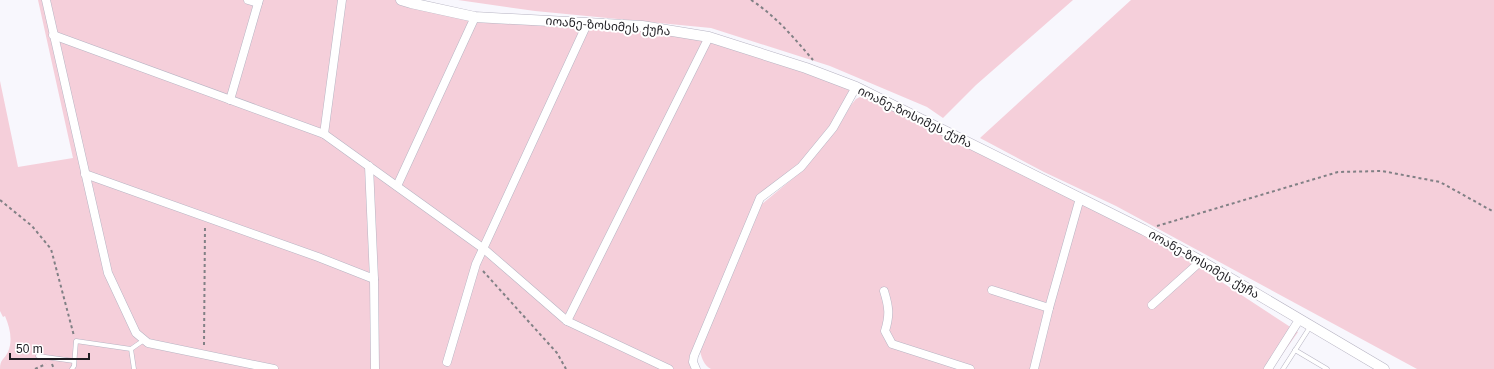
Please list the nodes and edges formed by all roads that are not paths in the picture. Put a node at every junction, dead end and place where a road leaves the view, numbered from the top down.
1 (46, 0) edge
2 (248, 0) edge
3 (342, 0) edge
4 (401, 0) edge
5 (258, 2) edge
6 (475, 17) junction
7 (587, 24) junction
8 (53, 35) junction
9 (709, 37) junction
10 (856, 87) junction
11 (230, 100) junction
12 (324, 134) junction
13 (369, 166) junction
14 (85, 174) junction
15 (397, 186) junction
16 (1080, 198) junction
17 (484, 248) junction
18 (1201, 261) junction
19 (374, 280) junction
20 (992, 290) dead end
21 (884, 291) dead end
22 (1152, 305) dead end
23 (1049, 308) junction
24 (1299, 320) junction
25 (567, 321) junction
26 (1310, 326) junction
27 (144, 340) junction
28 (131, 349) junction
29 (1295, 350) junction
30 (38, 356) dead end
31 (74, 361) junction
32 (447, 362) dead end
33 (72, 369) edge
34 (134, 369) edge
35 (274, 369) edge
36 (375, 369) edge
37 (669, 369) edge
38 (696, 369) edge
39 (970, 369) edge
40 (1034, 369) edge
41 (1268, 369) edge
42 (1283, 369) edge
43 (1327, 369) edge
44 (1384, 369) edge

1 - 8 street
2 - 5 street
3 - 12 street
4 - 6 street, იოანე-ზოსიმეს ქუჩა
5 - 11 street
6 - 7 street, იოანე-ზოსიმეს ქუჩა
6 - 15 street
7 - 9 street, იოანე-ზოსიმეს ქუჩა
7 - 17 street
8 - 11 street
8 - 14 street
9 - 10 street, იოანე-ზოსიმეს ქუჩა
9 - 25 street
10 - 16 street, იოანე-ზოსიმეს ქუჩა
10 - 38 street
11 - 12 street
12 - 13 street
13 - 15 street
13 - 19 street
14 - 19 street
14 - 27 street
15 - 17 street
16 - 18 street, იოანე-ზოსიმეს ქუჩა
16 - 23 street
17 - 25 street
17 - 32 street
18 - 22 street
18 - 24 street, იოანე-ზოსიმეს ქუჩა
19 - 36 street
20 - 23 street
21 - 39 street
23 - 40 street
24 - 26 street, იოანე-ზოსიმეს ქუჩა
24 - 41 street
25 - 37 street
26 - 29 lane
26 - 44 street, იოანე-ზოსიმეს ქუჩა
27 - 28 lane
27 - 35 street
28 - 31 lane
28 - 34 lane
29 - 42 lane
29 - 43 lane
30 - 31 lane
31 - 33 lane

